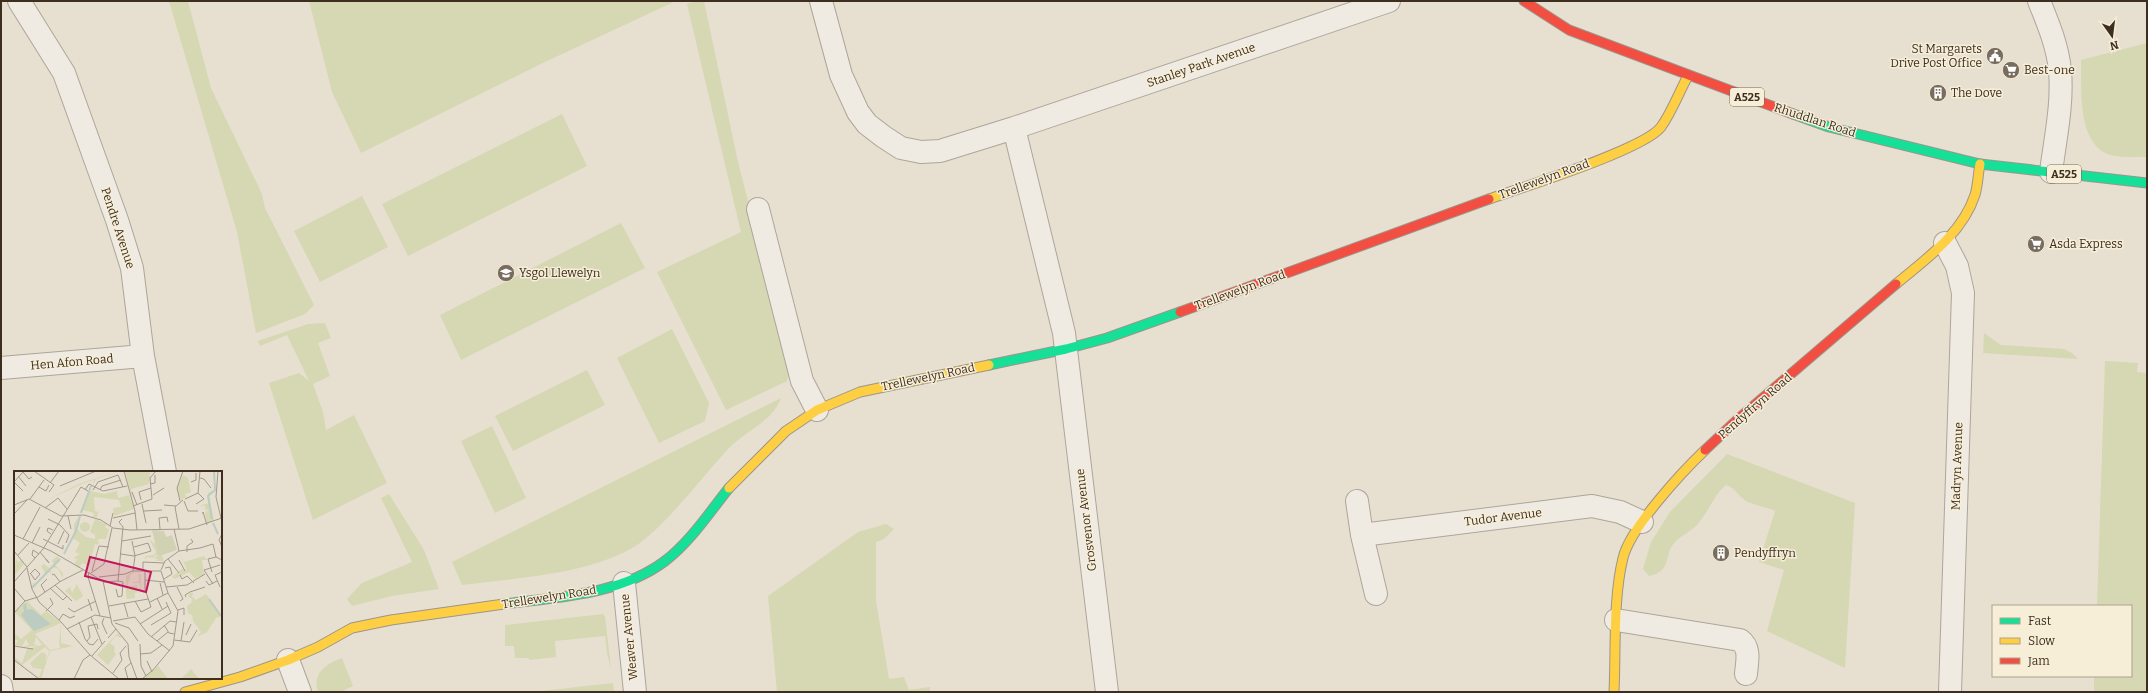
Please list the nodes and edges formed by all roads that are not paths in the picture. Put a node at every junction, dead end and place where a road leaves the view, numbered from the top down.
1 (19, 1) edge
2 (821, 1) edge
3 (1389, 1) edge
4 (1524, 1) edge
5 (2039, 1) edge
6 (1688, 76) junction
7 (1014, 128) junction
8 (1980, 164) junction
9 (2051, 172) junction
10 (2147, 183) edge
11 (758, 209) dead end
12 (1945, 243) junction
13 (1066, 349) junction
14 (143, 356) junction
15 (1, 368) edge
16 (817, 410) junction
17 (165, 471) edge
18 (1357, 501) dead end
19 (1642, 522) junction
20 (1362, 535) junction
21 (624, 583) junction
22 (1376, 594) dead end
23 (1616, 620) junction
24 (288, 660) junction
25 (1746, 674) dead end
26 (222, 678) edge
27 (220, 679) edge
28 (209, 682) edge
29 (1, 686) edge
30 (2, 692) edge
31 (185, 692) edge
32 (300, 692) edge
33 (635, 692) edge
34 (1107, 692) edge
35 (1614, 692) edge
36 (1950, 692) edge

1 - 14 street, Pendre Avenue
2 - 7 street, Stanley Park Avenue
3 - 7 street, Stanley Park Avenue
4 - 6 street, Rhuddlan Road / A525
5 - 9 street
6 - 8 street, Rhuddlan Road / A525
6 - 13 street, Trellewelyn Road
7 - 13 street, Grosvenor Avenue
8 - 9 street, A525
8 - 12 street, Pendyffryn Road
9 - 10 street, A525
11 - 16 street
12 - 19 street, Pendyffryn Road
12 - 36 street, Madryn Avenue
13 - 16 street, Trellewelyn Road
13 - 34 street, Grosvenor Avenue
14 - 15 street, Hen Afon Road
14 - 17 street, Pendre Avenue
16 - 21 street, Trellewelyn Road
18 - 20 street
19 - 20 street, Tudor Avenue
19 - 23 street, Pendyffryn Road
20 - 22 street
21 - 24 street, Trellewelyn Road
21 - 33 street, Weaver Avenue
23 - 25 street
23 - 35 street, Pendyffryn Road
24 - 26 street, Trellewelyn Road
24 - 32 street
27 - 28 street, Trellewelyn Road
28 - 31 street, Trellewelyn Road
29 - 30 street

